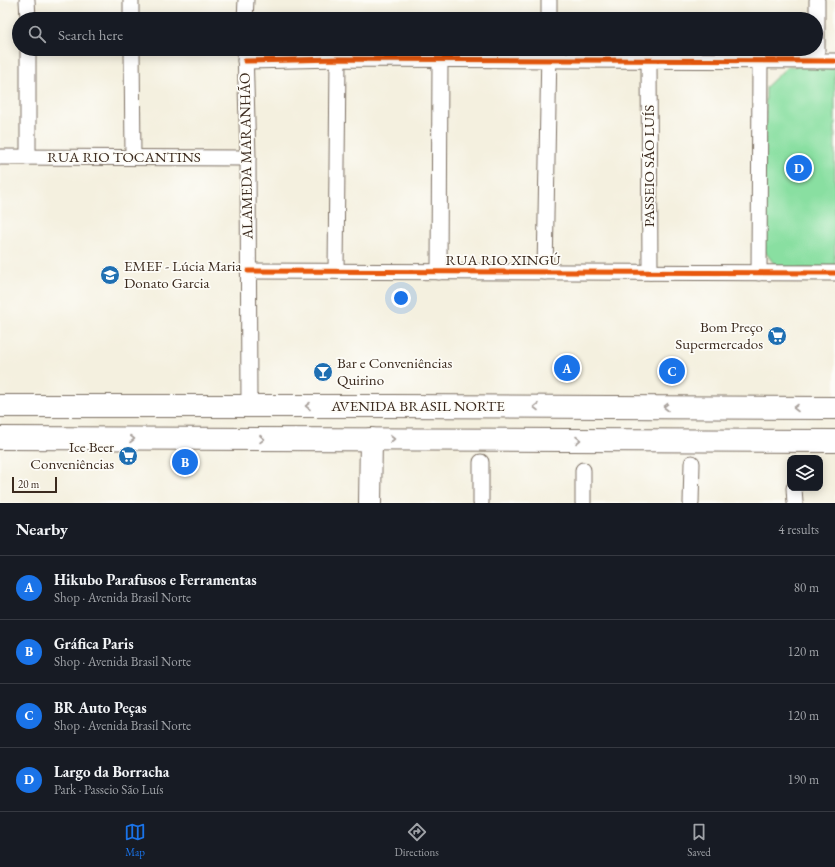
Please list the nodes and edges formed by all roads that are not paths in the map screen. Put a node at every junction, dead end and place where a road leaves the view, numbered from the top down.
1 (28, 0) edge
2 (131, 0) edge
3 (246, 0) edge
4 (549, 0) edge
5 (817, 0) edge
6 (28, 12) edge
7 (131, 12) edge
8 (245, 12) edge
9 (549, 12) edge
10 (817, 12) edge
11 (28, 56) edge
12 (132, 56) edge
13 (245, 56) edge
14 (264, 56) edge
15 (527, 56) edge
16 (549, 56) edge
17 (569, 56) edge
18 (817, 56) edge
19 (338, 60) junction
20 (440, 60) junction
21 (649, 60) junction
22 (760, 61) junction
23 (817, 61) junction
24 (835, 61) edge
25 (0, 157) edge
26 (28, 157) junction
27 (133, 157) junction
28 (248, 158) junction
29 (248, 271) junction
30 (336, 271) junction
31 (439, 272) junction
32 (545, 272) junction
33 (650, 272) junction
34 (759, 273) junction
35 (835, 273) edge
36 (0, 406) edge
37 (249, 406) junction
38 (835, 408) edge
39 (0, 438) edge
40 (371, 439) junction
41 (835, 441) edge
42 (481, 462) dead end
43 (692, 463) dead end
44 (583, 470) dead end
45 (794, 491) edge
46 (370, 503) edge
47 (481, 503) edge
48 (584, 503) edge
49 (692, 503) edge
50 (795, 503) edge

1 - 6 street
2 - 7 street
3 - 8 street
4 - 9 street
5 - 10 street
11 - 26 street
12 - 27 street
13 - 28 street, ALAMEDA MARANHÃO
14 - 19 street
15 - 20 street
16 - 32 street
17 - 21 street
18 - 23 street
19 - 20 street
19 - 30 street
20 - 31 street
21 - 22 street
21 - 33 street, PASSEIO SÃO LUÍS
22 - 23 street
22 - 34 street
23 - 24 street
25 - 26 street, RUA RIO TOCANTINS
26 - 27 street, RUA RIO TOCANTINS
27 - 28 street, RUA RIO TOCANTINS
28 - 29 street, ALAMEDA MARANHÃO
29 - 30 street, RUA RIO XINGÚ
29 - 37 street, ALAMEDA MARANHÃO
30 - 31 street, RUA RIO XINGÚ
31 - 32 street, RUA RIO XINGÚ
32 - 33 street, RUA RIO XINGÚ
33 - 34 street, RUA RIO XINGÚ
34 - 35 street, RUA RIO XINGÚ
36 - 37 main road, AVENIDA BRASIL NORTE
38 -> 37 main road, AVENIDA BRASIL NORTE
39 -> 40 main road
40 -> 41 main road
40 - 46 main road
42 - 47 street
43 - 49 street
44 - 48 street
45 - 50 street

